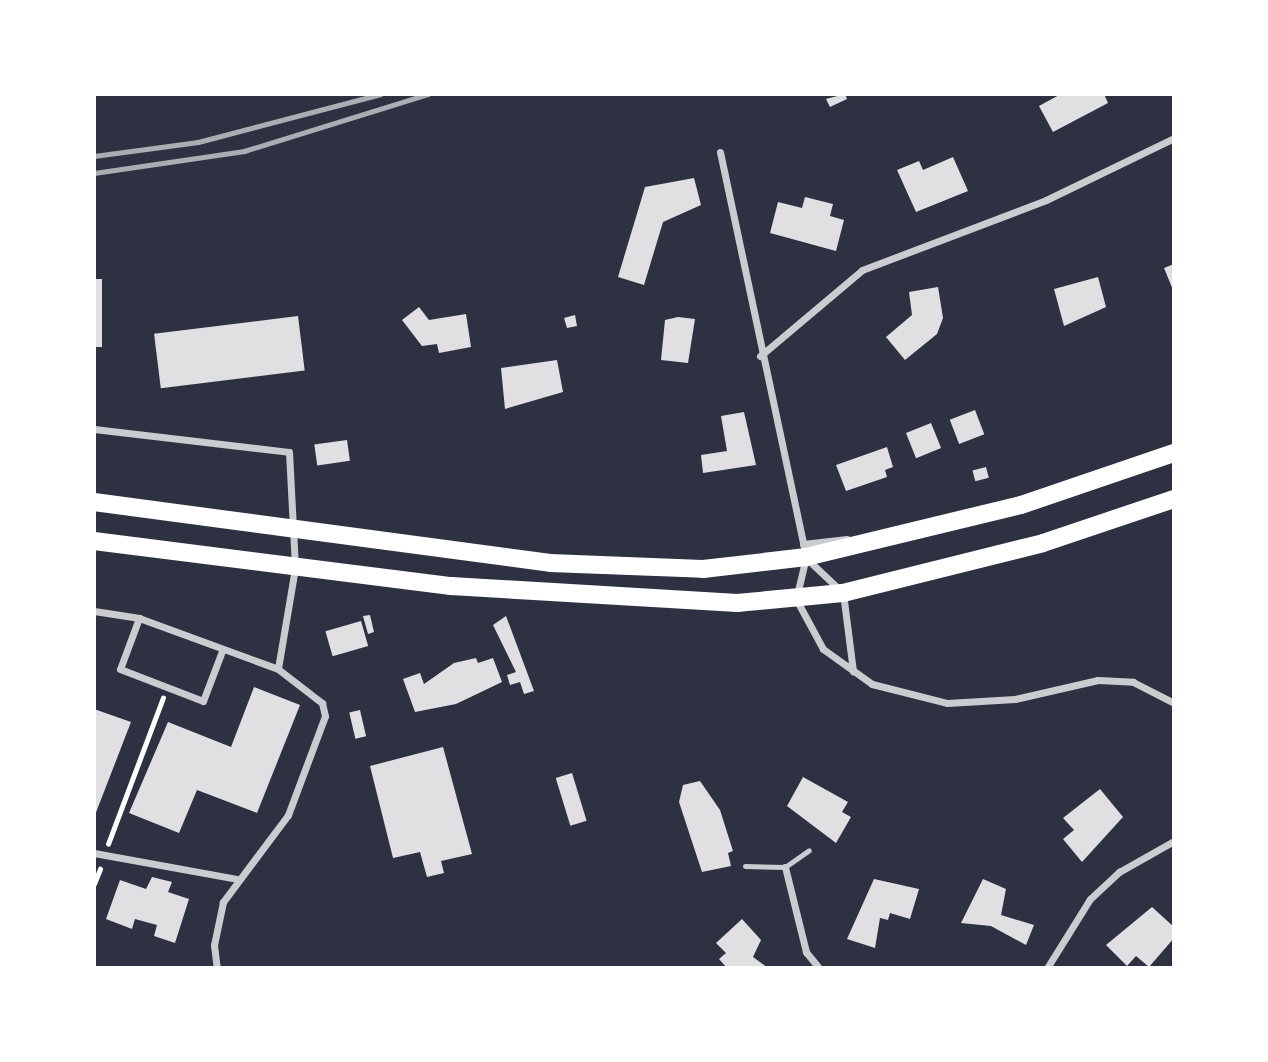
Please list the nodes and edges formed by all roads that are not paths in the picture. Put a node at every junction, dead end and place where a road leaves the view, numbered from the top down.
1 (1174, 138) edge
2 (720, 152) dead end
3 (760, 356) junction
4 (94, 429) edge
5 (1174, 453) edge
6 (1174, 499) edge
7 (94, 502) edge
8 (294, 531) junction
9 (94, 541) edge
10 (804, 551) junction
11 (295, 568) junction
12 (843, 593) junction
13 (796, 599) junction
14 (94, 611) edge
15 (139, 618) junction
16 (222, 651) junction
17 (278, 669) junction
18 (853, 671) junction
19 (1174, 704) edge
20 (1174, 841) edge
21 (808, 850) dead end
22 (94, 853) edge
23 (745, 866) dead end
24 (785, 867) junction
25 (237, 879) junction
26 (217, 968) edge
27 (819, 968) edge
28 (1046, 968) edge

1 - 3 street
2 - 3 street
3 - 10 street
4 - 8 street
5 - 10 main road
6 - 12 main road
7 - 8 main road
8 - 10 main road
8 - 11 street
9 - 11 main road
10 - 12 street
10 - 13 street
11 - 13 main road
11 - 17 street
12 - 13 main road
12 - 18 street
13 - 18 street
14 - 15 street
15 - 16 street
15 - 16 street
16 - 17 street
17 - 25 street
18 - 19 street
20 - 28 street
21 - 24 lane
22 - 25 street
23 - 24 lane
24 - 27 street
25 - 26 street

